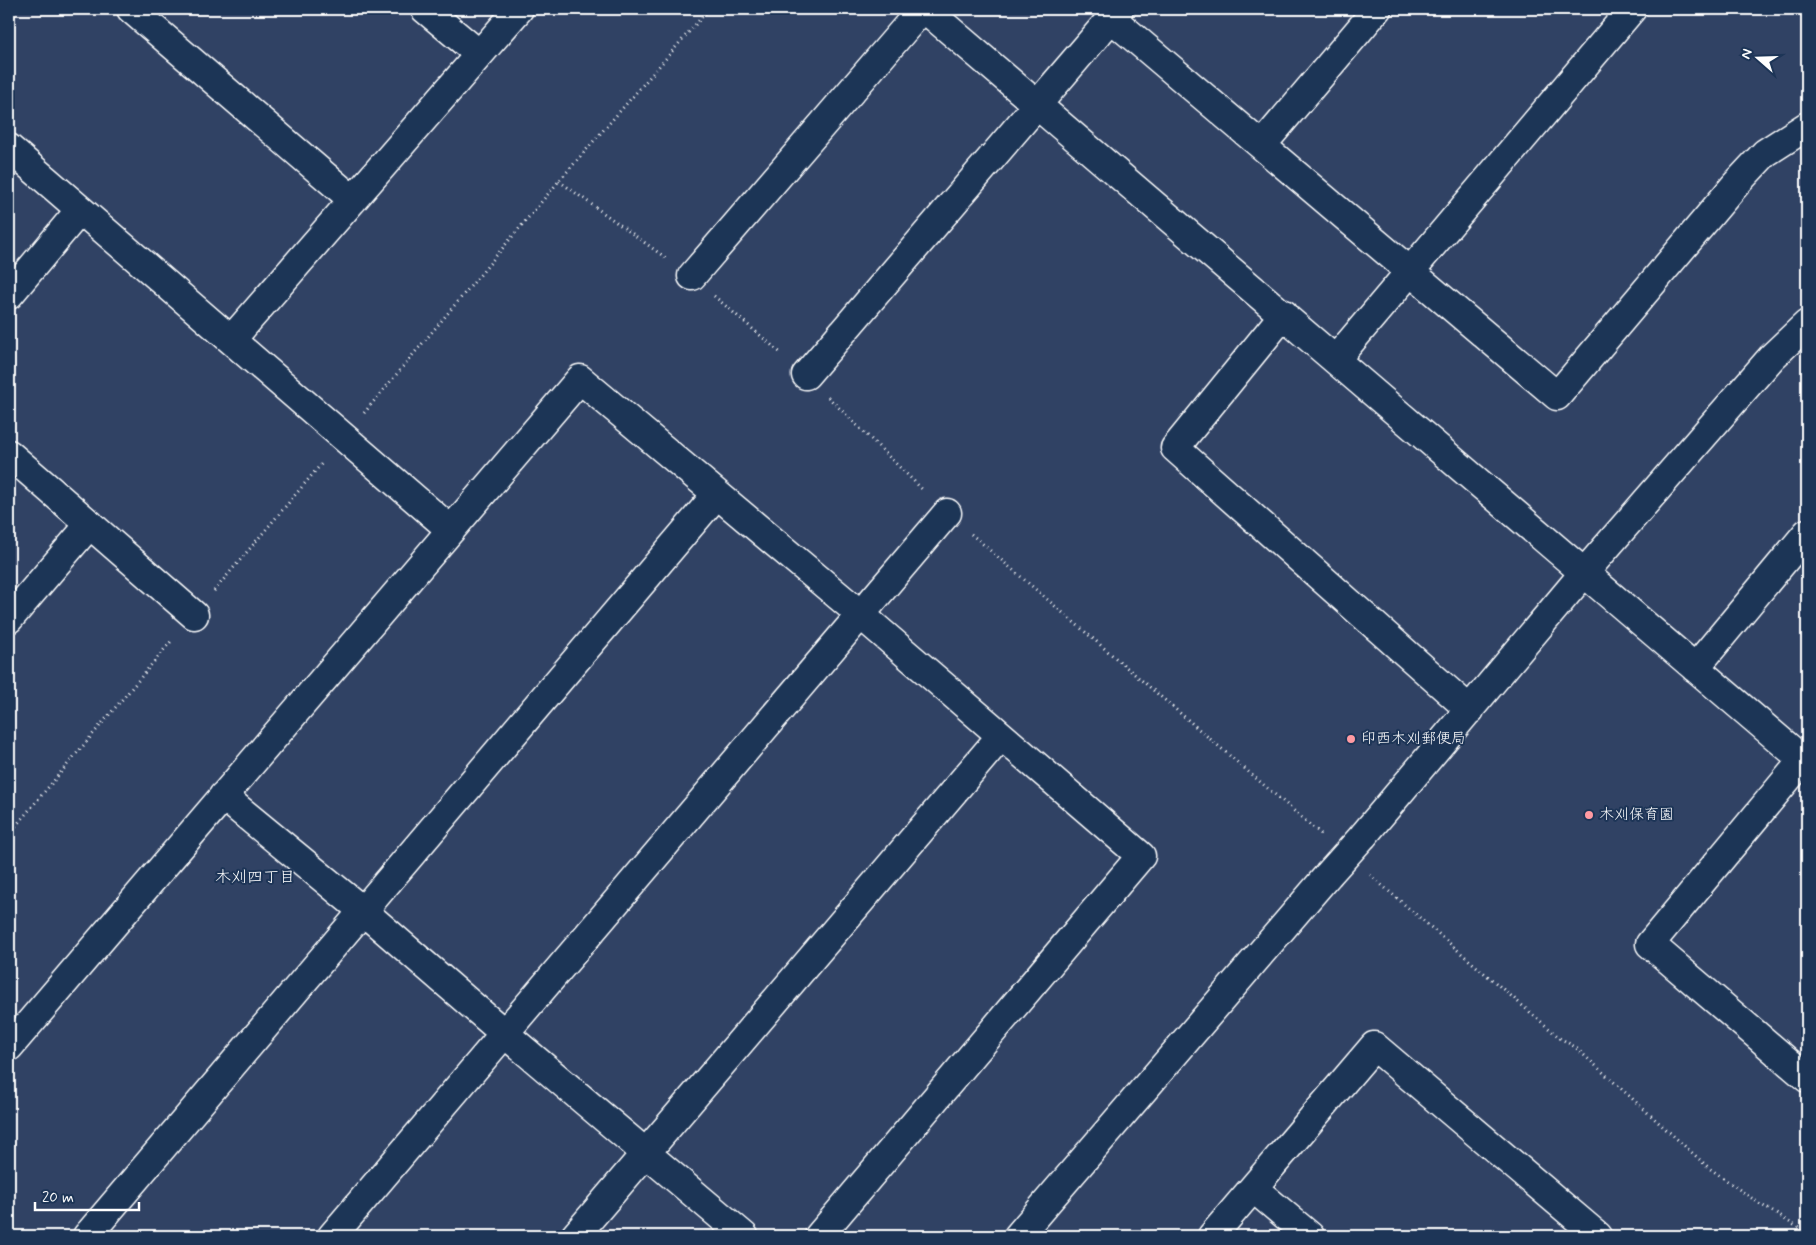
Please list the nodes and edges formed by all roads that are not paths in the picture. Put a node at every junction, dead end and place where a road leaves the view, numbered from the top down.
1 (131, 9) edge
2 (425, 9) edge
3 (519, 9) edge
4 (924, 9) edge
5 (1377, 9) edge
6 (1632, 9) edge
7 (1115, 13) edge
8 (479, 54) junction
9 (1036, 103) junction
10 (1807, 126) edge
11 (1262, 145) junction
12 (9, 148) edge
13 (353, 200) junction
14 (80, 210) junction
15 (1410, 270) junction
16 (692, 276) road end
17 (9, 295) edge
18 (1284, 314) junction
19 (1807, 324) edge
20 (231, 340) junction
21 (1336, 359) junction
22 (806, 375) road end
23 (9, 454) edge
24 (717, 494) junction
25 (947, 513) road end
26 (90, 524) junction
27 (451, 530) junction
28 (1807, 533) edge
29 (1583, 574) junction
30 (194, 614) dead end
31 (860, 614) junction
32 (9, 618) edge
33 (1695, 668) junction
34 (1470, 710) junction
35 (1001, 736) junction
36 (1805, 759) edge
37 (223, 796) junction
38 (363, 911) junction
39 (504, 1033) junction
40 (9, 1047) edge
41 (1804, 1067) edge
42 (645, 1154) junction
43 (1253, 1188) junction
44 (87, 1236) edge
45 (332, 1236) edge
46 (575, 1236) edge
47 (744, 1236) edge
48 (818, 1236) edge
49 (1018, 1236) edge
50 (1212, 1236) edge
51 (1310, 1236) edge
52 (1598, 1236) edge

1 - 13 street
2 - 8 street
3 - 8 street
4 - 9 street
4 - 16 street
5 - 11 street
6 - 15 street
7 - 9 street
7 - 11 street
8 - 13 street
9 - 18 street
9 - 22 street
10 - 15 street
11 - 15 street
12 - 14 street
13 - 20 street
14 - 17 street
14 - 20 street
15 - 21 street
18 - 21 street
18 - 34 street
19 - 29 street
20 - 27 street
21 - 29 street
23 - 26 street
24 - 27 street
24 - 31 street
24 - 38 street
25 - 31 street
26 - 30 street
26 - 32 street
27 - 37 street
28 - 33 street
29 - 33 street
29 - 34 street
31 - 35 street
31 - 39 street
33 - 36 street
34 - 49 street, bridge
35 - 42 street
35 - 48 street
36 - 41 street
37 - 38 street
37 - 40 street
38 - 39 street
38 - 44 street
39 - 42 street
39 - 45 street
42 - 46 street
42 - 47 street
43 - 50 street
43 - 51 street
43 - 52 street

